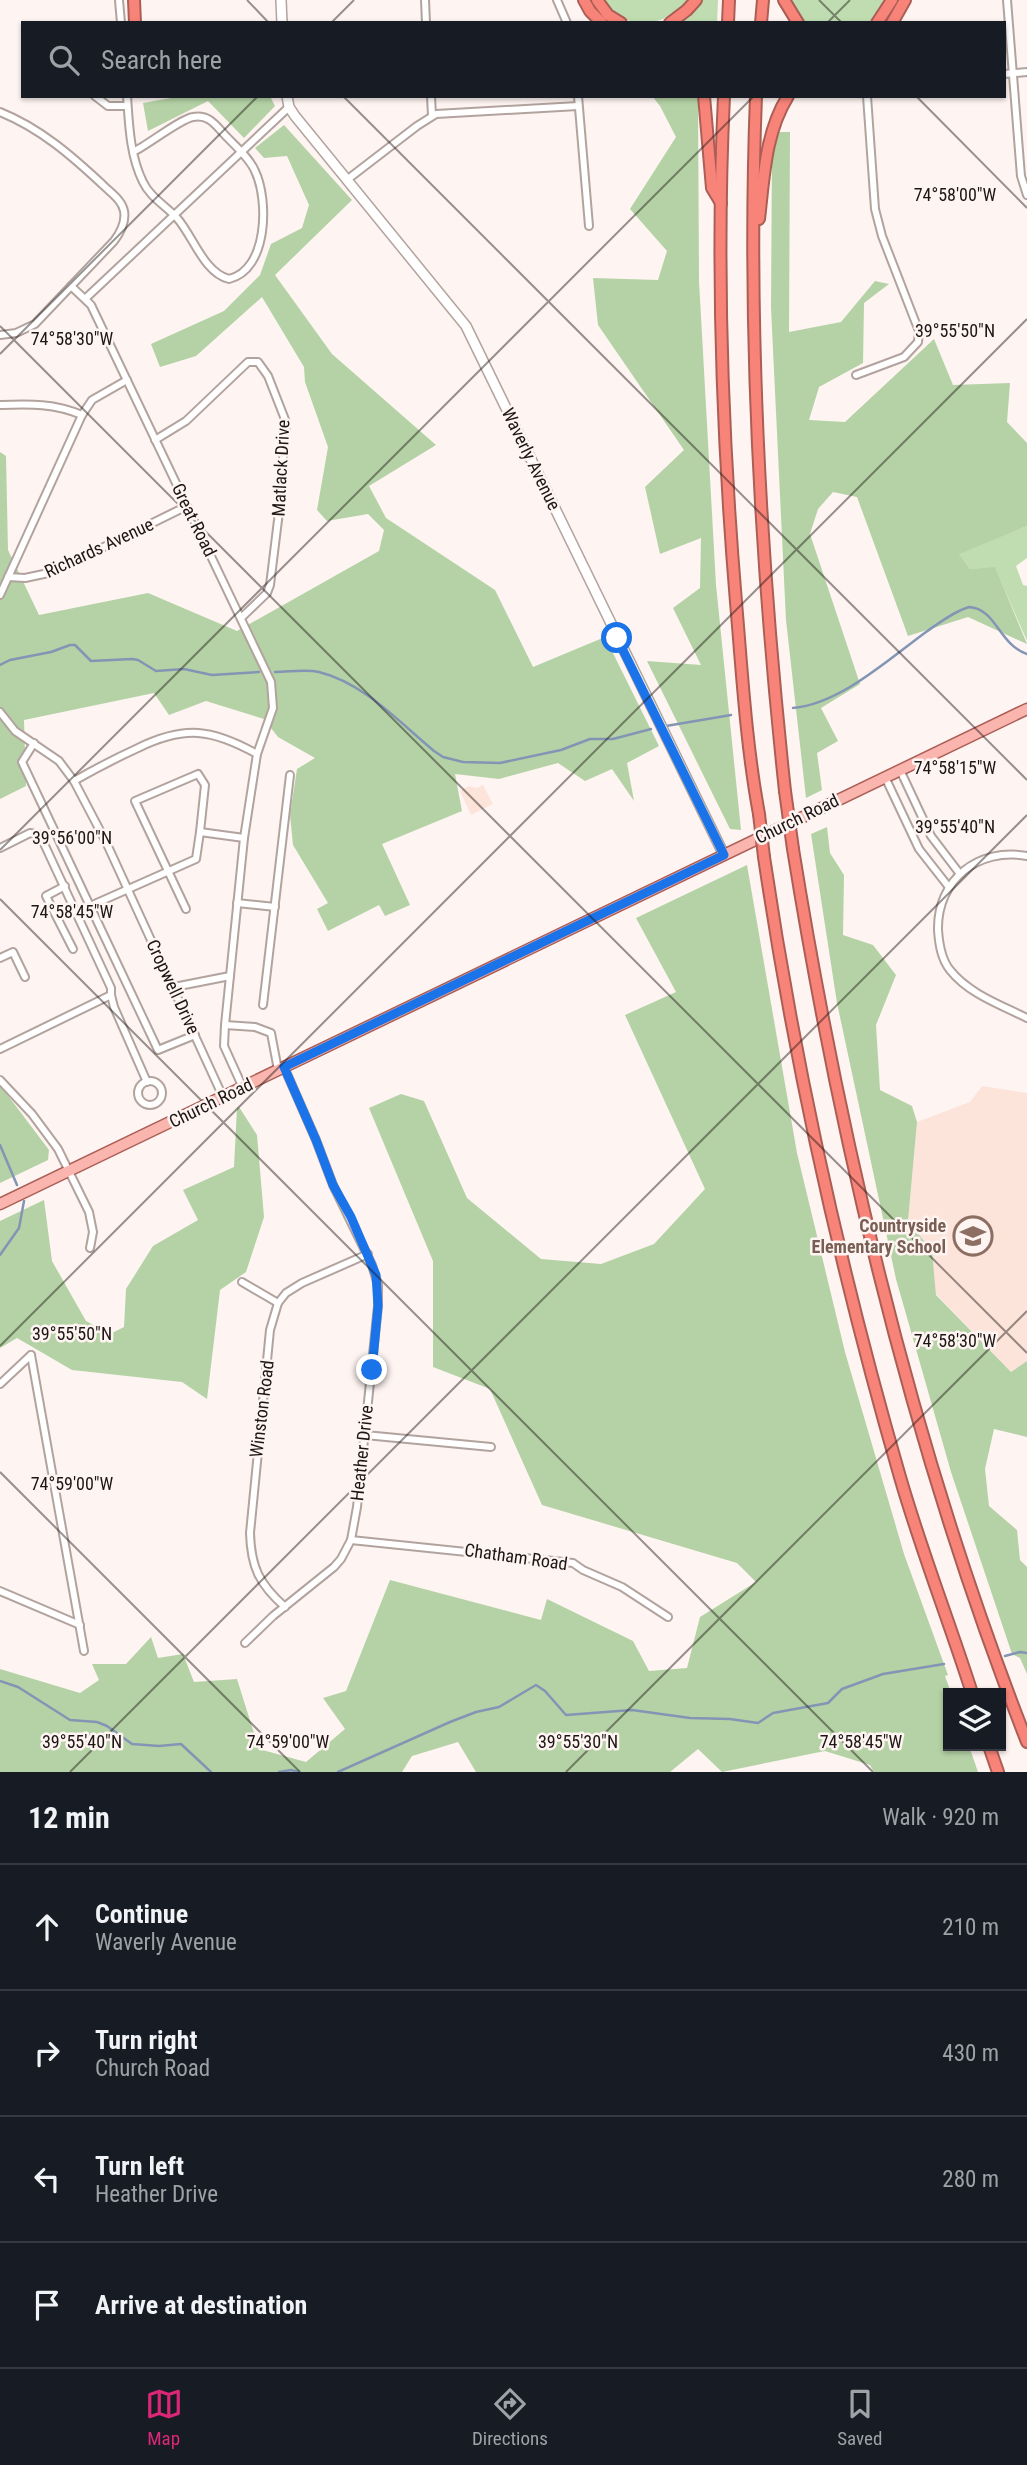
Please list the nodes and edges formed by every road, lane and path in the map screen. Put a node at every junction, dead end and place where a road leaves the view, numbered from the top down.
1 (119, 0) edge
2 (134, 0) edge
3 (281, 0) edge
4 (425, 0) edge
5 (557, 0) edge
6 (584, 0) edge
7 (597, 0) edge
8 (696, 0) edge
9 (729, 0) edge
10 (762, 0) edge
11 (784, 0) edge
12 (892, 0) edge
13 (905, 0) edge
14 (1007, 0) edge
15 (121, 21) edge
16 (135, 21) edge
17 (282, 21) edge
18 (426, 21) edge
19 (566, 21) edge
20 (600, 21) edge
21 (618, 21) edge
22 (673, 21) edge
23 (728, 21) edge
24 (761, 21) edge
25 (796, 21) edge
26 (878, 21) edge
27 (893, 21) edge
28 (1027, 72) edge
29 (1008, 74) edge
30 (97, 98) edge
31 (127, 98) edge
32 (287, 98) edge
33 (431, 98) edge
34 (578, 98) edge
35 (704, 98) edge
36 (724, 98) edge
37 (756, 98) edge
38 (787, 98) edge
39 (867, 98) edge
40 (127, 106) junction
41 (578, 106) junction
42 (289, 107) junction
43 (0, 112) edge
44 (432, 116) junction
45 (240, 151) junction
46 (133, 152) junction
47 (348, 179) junction
48 (1027, 195) edge
49 (722, 204) junction
50 (175, 215) junction
51 (589, 226) dead end
52 (752, 277) junction
53 (71, 286) junction
54 (86, 298) junction
55 (0, 335) edge
56 (856, 375) dead end
57 (127, 380) junction
58 (0, 405) edge
59 (82, 415) junction
60 (155, 440) junction
61 (187, 506) junction
62 (8, 577) junction
63 (0, 595) edge
64 (242, 618) junction
65 (1027, 709) edge
66 (0, 712) edge
67 (34, 743) junction
68 (257, 754) junction
69 (900, 770) junction
70 (290, 775) dead end
71 (885, 777) junction
72 (74, 781) junction
73 (200, 832) junction
74 (244, 838) junction
75 (0, 848) edge
76 (724, 855) junction
77 (1027, 856) edge
78 (168, 871) junction
79 (960, 874) junction
80 (65, 886) junction
81 (948, 886) junction
82 (127, 890) junction
83 (237, 902) junction
84 (90, 906) junction
85 (275, 907) junction
86 (186, 909) dead end
87 (73, 949) dead end
88 (0, 958) edge
89 (230, 976) junction
90 (24, 977) dead end
91 (174, 987) junction
92 (111, 995) junction
93 (263, 1005) dead end
94 (1027, 1018) edge
95 (225, 1024) junction
96 (195, 1035) junction
97 (0, 1049) edge
98 (281, 1069) junction
99 (0, 1080) edge
100 (148, 1082) dead end
101 (243, 1088) junction
102 (222, 1097) junction
103 (68, 1171) junction
104 (0, 1204) edge
105 (90, 1248) dead end
106 (368, 1254) junction
107 (242, 1282) dead end
108 (278, 1303) junction
109 (0, 1384) edge
110 (365, 1435) junction
111 (491, 1447) dead end
112 (351, 1540) junction
113 (0, 1591) edge
114 (285, 1607) junction
115 (668, 1617) dead end
116 (80, 1625) junction
117 (245, 1643) dead end
118 (83, 1651) dead end
119 (970, 1688) edge
120 (1027, 1742) edge
121 (991, 1751) edge
122 (998, 1772) edge

1 - 15 street
2 - 16 highway
3 - 17 street
4 - 18 street
5 - 19 street
6 - 20 highway
7 - 21 highway
8 - 22 highway
9 - 23 highway
10 - 24 highway
11 - 25 highway
12 - 26 highway
13 - 27 highway
14 - 29 street
28 - 29 street
29 - 48 street
30 - 40 street
31 - 40 street
32 - 42 street, Waverly Avenue
33 - 44 street
34 - 41 street
35 - 49 highway
36 - 49 highway
37 - 52 highway
38 - 52 highway
39 - 56 street
40 - 46 street
41 - 44 street
41 - 51 street
42 - 45 street
42 - 47 street, Waverly Avenue
43 - 53 street
44 - 47 street
45 - 46 street
45 - 50 street
45 - 50 street
46 - 50 street
47 - 76 street, Waverly Avenue
49 - 119 highway, bridge
50 - 54 street
52 - 120 highway, bridge
53 - 54 street
53 - 55 street
54 - 57 street, Great Road
57 - 59 street
57 - 60 street, Great Road
58 - 59 street
59 - 62 street
60 - 61 street, Great Road
60 - 64 street, Matlack Drive
61 - 62 street, Richards Avenue
61 - 64 street, Great Road
62 - 63 street
64 - 68 street, Great Road
65 - 69 main road, Church Road
66 - 67 street, Cropwell Drive
67 - 72 street, Cropwell Drive
67 - 84 street
68 - 72 street
68 - 74 street, Great Road
69 - 71 main road, Church Road
69 - 79 street
70 - 85 street
71 - 76 main road, Church Road
71 - 81 street
72 - 82 street, Cropwell Drive
73 - 74 street
73 - 78 street
73 - 78 street
74 - 83 street, Great Road
75 - 80 street
76 - 98 main road, Church Road
77 - 79 street
78 - 82 street
78 - 86 street
79 - 81 street
80 - 87 street
80 - 92 street
81 - 94 street
82 - 84 street
82 - 91 street, Cropwell Drive
83 - 85 street
83 - 89 street, Great Road
84 - 96 street
85 - 93 street
88 - 90 street
89 - 91 street
89 - 95 street, Great Road
91 - 96 street, Cropwell Drive
92 - 97 street
92 - 100 street
95 - 98 street
95 - 101 street, Great Road
96 - 102 street, Cropwell Drive
98 - 101 main road, Church Road
98 - 106 street, Heather Drive
99 - 103 street
101 - 102 main road, Church Road
102 - 103 main road, Church Road
103 - 104 main road, Church Road
103 - 105 street
106 - 108 street
106 - 110 street, Heather Drive
107 - 108 street
108 - 114 street, Winston Road
109 - 116 street
110 - 111 street
110 - 112 street, Heather Drive
112 - 114 street, Heather Drive
112 - 115 street, Chatham Road
113 - 116 street
114 - 117 street, Heather Drive
116 - 118 street
121 - 122 highway

